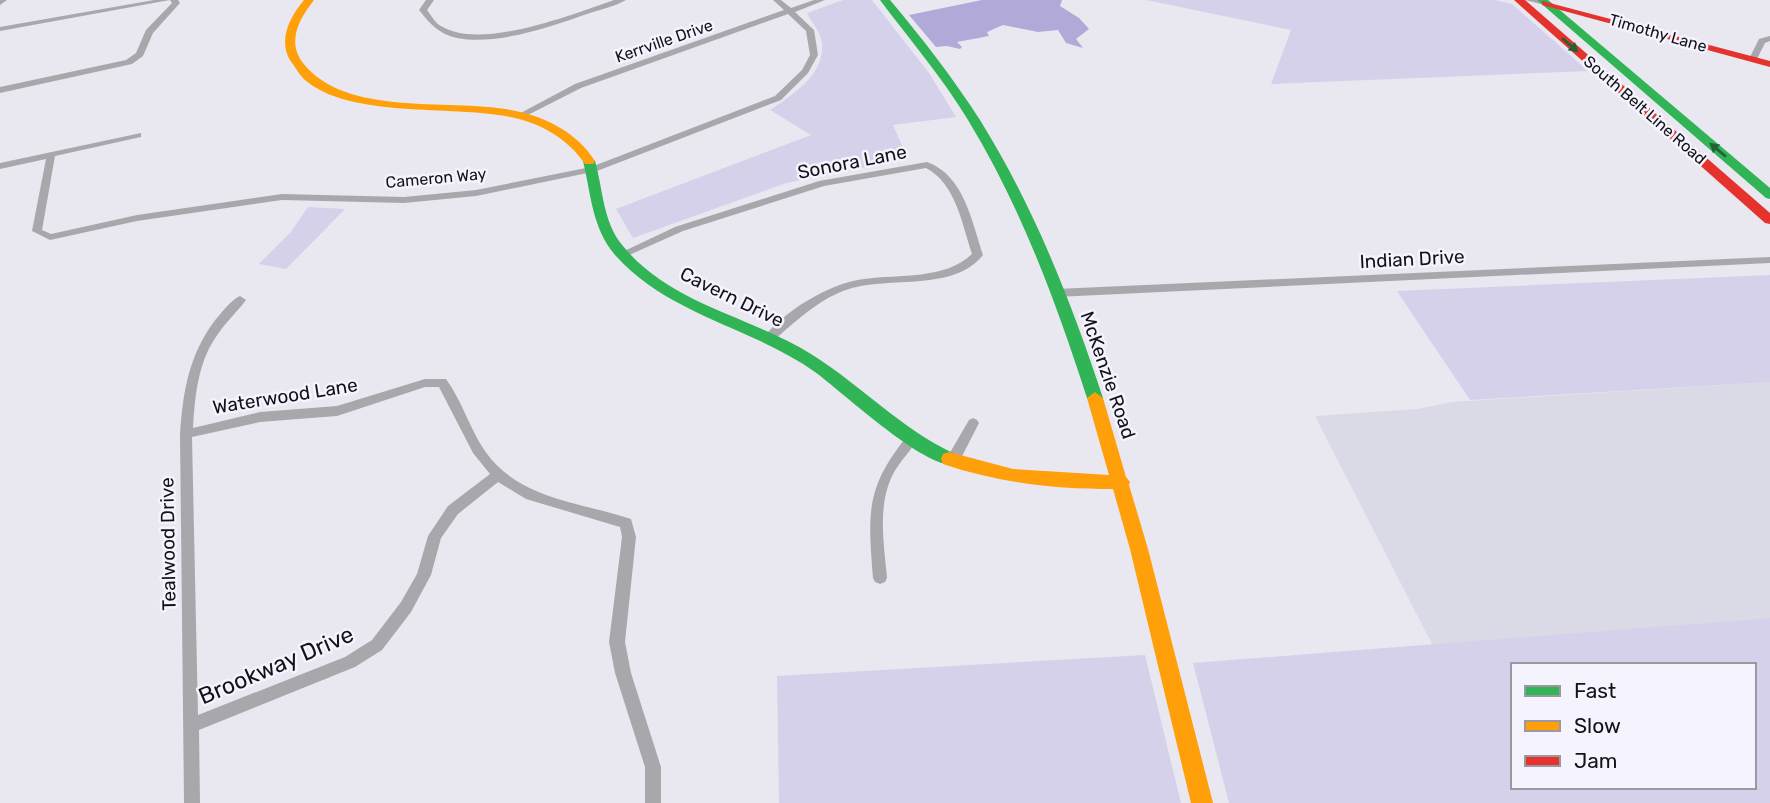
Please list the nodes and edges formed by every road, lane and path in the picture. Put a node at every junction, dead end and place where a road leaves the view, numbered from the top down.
1 (167, 0) edge
2 (174, 0) edge
3 (309, 0) edge
4 (430, 0) edge
5 (622, 0) edge
6 (777, 0) edge
7 (821, 0) edge
8 (885, 0) edge
9 (1519, 0) edge
10 (1539, 1) edge
11 (789, 11) junction
12 (0, 29) edge
13 (1770, 38) edge
14 (1753, 60) junction
15 (1770, 64) edge
16 (0, 90) edge
17 (519, 116) junction
18 (138, 135) dead end
19 (51, 155) junction
20 (0, 166) edge
21 (594, 169) junction
22 (1770, 195) edge
23 (1770, 220) edge
24 (623, 254) junction
25 (1770, 260) edge
26 (1056, 293) junction
27 (240, 300) dead end
28 (769, 338) junction
29 (973, 423) dead end
30 (186, 434) junction
31 (912, 439) junction
32 (954, 460) junction
33 (498, 475) junction
34 (1122, 482) junction
35 (880, 578) dead end
36 (190, 726) junction
37 (192, 803) edge
38 (653, 803) edge
39 (1202, 803) edge

1 - 12 street
2 - 16 street
3 - 17 street
4 - 5 street
6 - 11 street, Cameron Way
7 - 11 street, Kerrville Drive
8 - 26 street, McKenzie Road
9 -> 23 street, South Belt Line Road
10 - 14 street, Timothy Lane
22 -> 10 street, South Belt Line Road
11 - 17 street, Kerrville Drive
11 - 21 street, Cameron Way
13 - 14 street
14 - 15 street, Timothy Lane
17 - 21 street
18 - 19 street
19 - 20 street
19 - 21 street, Cameron Way
21 - 24 street, Cavern Drive
24 - 28 street, Cavern Drive
24 - 28 street, Sonora Lane
25 - 26 street, Indian Drive
26 - 34 street, McKenzie Road
27 - 30 street, Tealwood Drive
28 - 31 street, Cavern Drive
29 - 32 street
30 - 33 street, Waterwood Lane
30 - 36 street, Tealwood Drive
31 - 32 street, Cavern Drive
31 - 35 street
32 - 34 street, Cavern Drive
33 - 36 street, Brookway Drive
33 - 38 street, Waterwood Lane
34 - 39 street, McKenzie Road
36 - 37 street, Tealwood Drive

